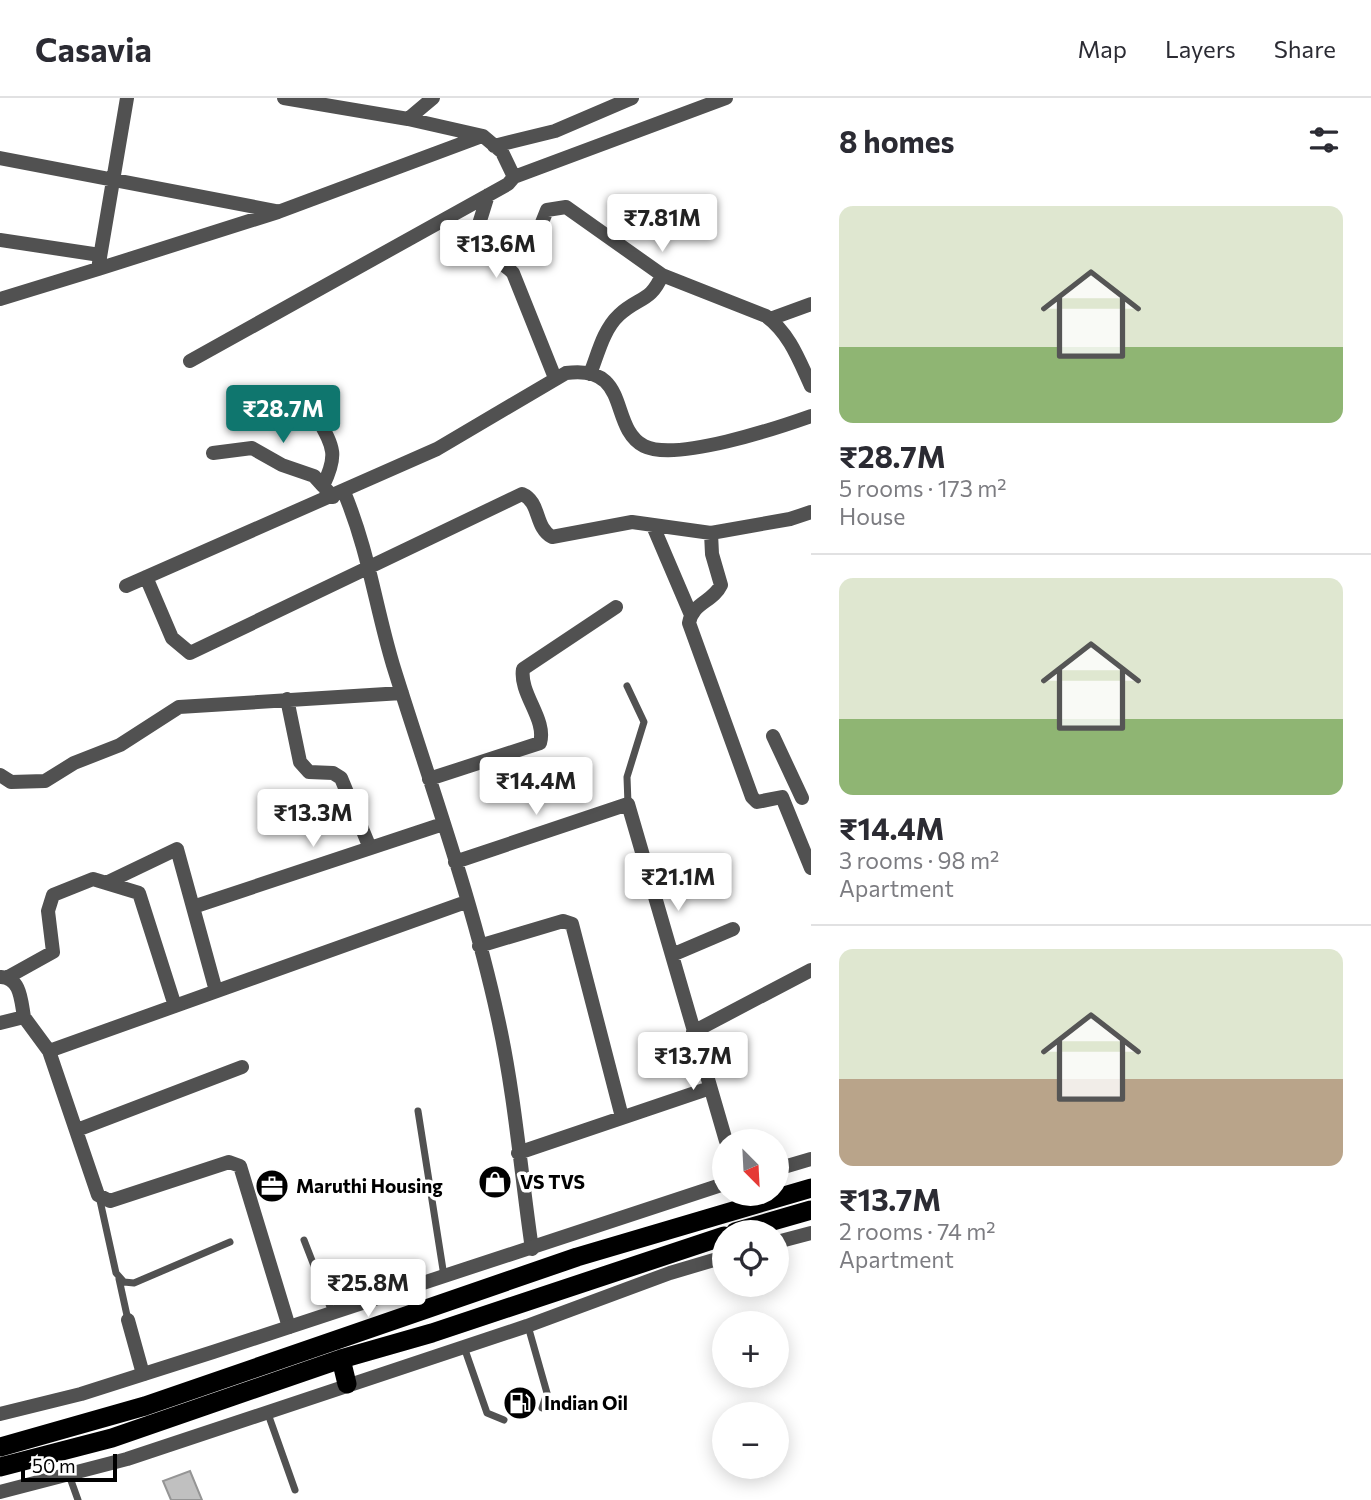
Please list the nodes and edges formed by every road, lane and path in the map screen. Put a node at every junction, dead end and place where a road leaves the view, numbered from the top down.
1 (127, 98) edge
2 (284, 98) edge
3 (433, 98) edge
4 (632, 98) edge
5 (726, 98) edge
6 (408, 119) junction
7 (483, 136) junction
8 (494, 146) junction
9 (0, 158) edge
10 (112, 177) junction
11 (514, 177) junction
12 (488, 195) junction
13 (278, 212) junction
14 (0, 240) edge
15 (99, 262) junction
16 (504, 263) junction
17 (662, 275) junction
18 (0, 299) edge
19 (811, 303) edge
20 (770, 319) junction
21 (190, 361) dead end
22 (590, 374) junction
23 (555, 377) junction
24 (810, 381) edge
25 (325, 405) dead end
26 (811, 416) edge
27 (213, 453) dead end
28 (333, 492) junction
29 (811, 512) edge
30 (653, 526) junction
31 (711, 533) junction
32 (371, 567) junction
33 (146, 577) junction
34 (126, 586) dead end
35 (616, 607) dead end
36 (691, 615) junction
37 (627, 686) dead end
38 (402, 693) junction
39 (287, 699) junction
40 (773, 736) dead end
41 (0, 775) edge
42 (429, 779) junction
43 (806, 795) edge
44 (628, 804) junction
45 (786, 807) junction
46 (443, 824) junction
47 (370, 848) junction
48 (455, 862) junction
49 (811, 868) edge
50 (106, 883) junction
51 (466, 902) junction
52 (193, 907) junction
53 (733, 929) dead end
54 (479, 946) junction
55 (672, 955) junction
56 (811, 970) edge
57 (4, 977) edge
58 (216, 991) junction
59 (175, 1006) junction
60 (24, 1017) junction
61 (0, 1023) edge
62 (693, 1032) junction
63 (49, 1051) junction
64 (242, 1068) dead end
65 (710, 1088) junction
66 (418, 1111) dead end
67 (622, 1117) junction
68 (722, 1129) edge
69 (77, 1130) junction
70 (518, 1153) junction
71 (811, 1159) edge
72 (789, 1165) edge
73 (712, 1188) edge
74 (811, 1188) edge
75 (98, 1195) junction
76 (811, 1210) edge
77 (776, 1220) edge
78 (811, 1233) edge
79 (789, 1239) edge
80 (304, 1240) dead end
81 (712, 1240) edge
82 (230, 1242) dead end
83 (532, 1249) junction
84 (712, 1261) edge
85 (444, 1276) junction
86 (119, 1278) junction
87 (332, 1312) junction
88 (128, 1320) joint
89 (527, 1326) junction
90 (289, 1327) junction
91 (464, 1347) junction
92 (341, 1359) junction
93 (144, 1374) junction
94 (347, 1384) junction
95 (542, 1408) dead end
96 (267, 1411) junction
97 (0, 1414) edge
98 (504, 1420) dead end
99 (0, 1447) edge
100 (0, 1467) edge
101 (69, 1475) junction
102 (295, 1490) dead end
103 (0, 1492) edge
104 (78, 1500) edge

1 - 10 street
2 - 6 street
3 - 6 street
4 - 8 street
5 - 11 street
6 - 7 street
7 - 8 street
7 - 13 street
8 - 11 street
9 - 10 street
10 - 13 street
10 - 15 street
11 - 12 street
12 - 16 street
12 - 21 street
13 - 15 street
14 - 15 street
15 - 18 street
16 - 17 street
16 - 23 street
17 - 20 street
17 - 22 street
19 - 20 street
20 - 24 street
22 - 23 street
22 - 26 street
23 - 28 street
25 - 28 street
27 - 28 street
28 - 32 street
28 - 33 street
29 - 31 street
30 - 31 street
30 - 32 street
30 - 36 street
31 - 36 street
32 - 33 street
32 - 38 street
33 - 34 street
35 - 42 street
36 - 45 street
37 - 44 lane
38 - 39 street
38 - 42 street
39 - 41 street
39 - 47 street
40 - 43 street
42 - 46 street
43 - 45 street
44 - 48 street
44 - 55 street
45 - 49 street
46 - 47 street
46 - 48 street
47 - 52 street
48 - 51 street
50 - 52 street
50 - 57 street
50 - 59 street
51 - 54 street
51 - 58 street
52 - 58 street
53 - 55 street
54 - 67 street
54 - 70 street
55 - 62 street
56 - 62 street
57 - 60 street
58 - 59 street
59 - 63 street
60 - 61 street
60 - 63 street
62 - 65 street
63 - 69 street
64 - 69 street
65 - 67 street
65 - 68 street
66 - 85 lane
67 - 70 street
69 - 75 street
70 - 83 street
71 - 72 street
73 - 83 street
74 - 99 highway
75 - 86 lane
75 - 90 street
76 - 77 highway
78 - 79 street
80 - 87 lane
81 - 92 highway
82 - 86 lane
83 - 85 street
84 - 89 street
85 - 87 street
86 - 88 lane
87 - 90 street
88 - 93 street
89 - 91 street
89 - 95 lane
90 - 93 street
91 - 94 street
91 - 98 lane
92 - 94 highway
92 - 100 highway
93 - 97 street
94 - 96 street
96 - 101 street
96 - 102 lane
101 - 103 street
101 - 104 lane

